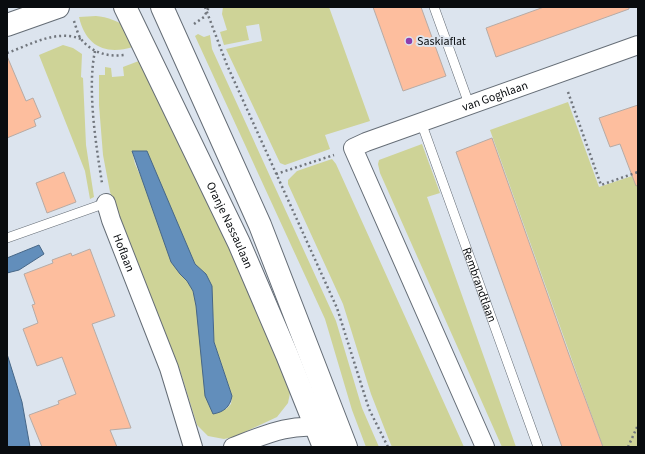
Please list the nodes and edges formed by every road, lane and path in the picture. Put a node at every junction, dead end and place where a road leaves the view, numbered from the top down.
1 (125, 7) edge
2 (162, 7) edge
3 (205, 7) edge
4 (209, 7) edge
5 (434, 7) edge
6 (207, 11) junction
7 (66, 12) edge
8 (7, 25) edge
9 (192, 25) dead end
10 (80, 39) junction
11 (638, 45) edge
12 (95, 51) junction
13 (7, 53) edge
14 (129, 54) dead end
15 (561, 73) junction
16 (469, 104) junction
17 (421, 122) junction
18 (353, 148) junction
19 (638, 172) edge
20 (276, 174) junction
21 (106, 203) junction
22 (7, 238) edge
23 (638, 425) edge
24 (316, 426) junction
25 (343, 439) edge
26 (193, 447) edge
27 (233, 447) edge
28 (324, 447) edge
29 (388, 447) edge
30 (485, 447) edge
31 (538, 447) edge
32 (628, 447) edge

1 - 24 main road, Oranje Nassaulaan
2 - 25 main road
3 - 6 path
4 - 6 path
5 - 16 lane
6 - 9 path
6 - 20 path
7 - 8 main road
7 - 10 path
10 - 12 path
10 - 13 path
11 - 15 street, van Goghlaan
12 - 14 path
12 - 21 path
15 - 16 street, van Goghlaan
15 - 19 path
16 - 17 street, van Goghlaan
17 - 18 street, van Goghlaan
17 - 31 lane, Rembrandtlaan
18 - 20 path
18 - 30 street
20 - 29 path
21 - 22 lane
21 - 26 street, Hoflaan
23 - 32 path
24 - 25 street
24 - 27 street
24 - 28 main road, Oranje Nassaulaan

